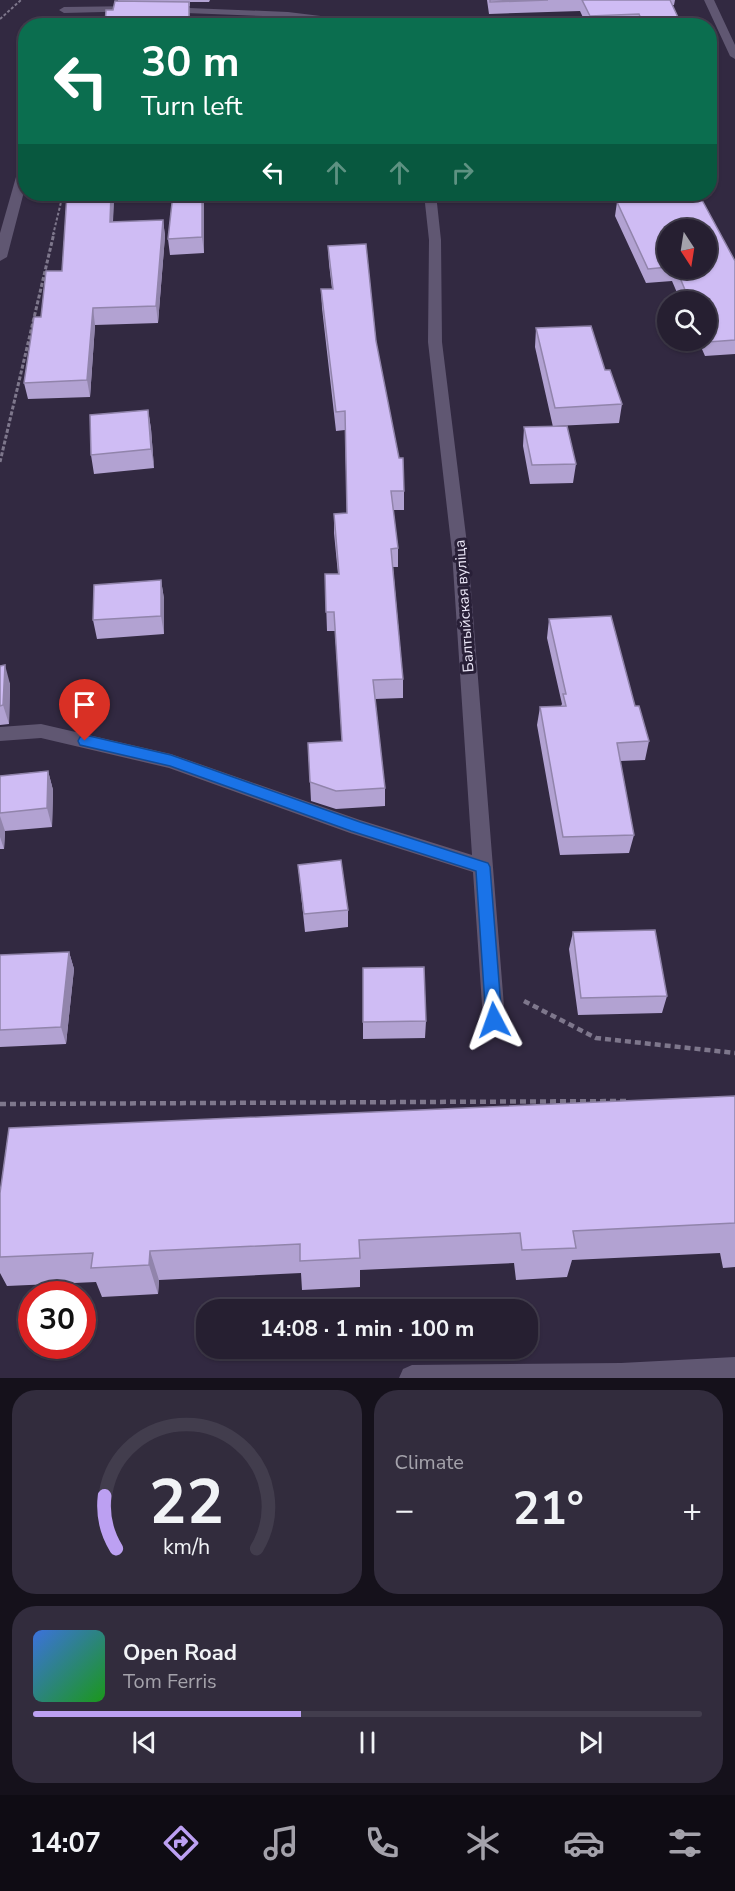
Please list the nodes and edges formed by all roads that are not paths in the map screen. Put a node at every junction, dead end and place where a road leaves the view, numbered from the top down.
1 (709, 0) edge
2 (65, 9) edge
3 (310, 18) edge
4 (735, 56) edge
5 (18, 189) edge
6 (431, 201) edge
7 (0, 257) edge
8 (0, 734) edge
9 (483, 867) junction
10 (494, 1020) dead end
11 (735, 1370) edge
12 (412, 1378) edge

1 - 4 street
2 - 3 street
5 - 7 street
6 - 9 street, Балтыйская вуліца
8 - 9 street
9 - 10 street, Балтыйская вуліца
11 - 12 street

